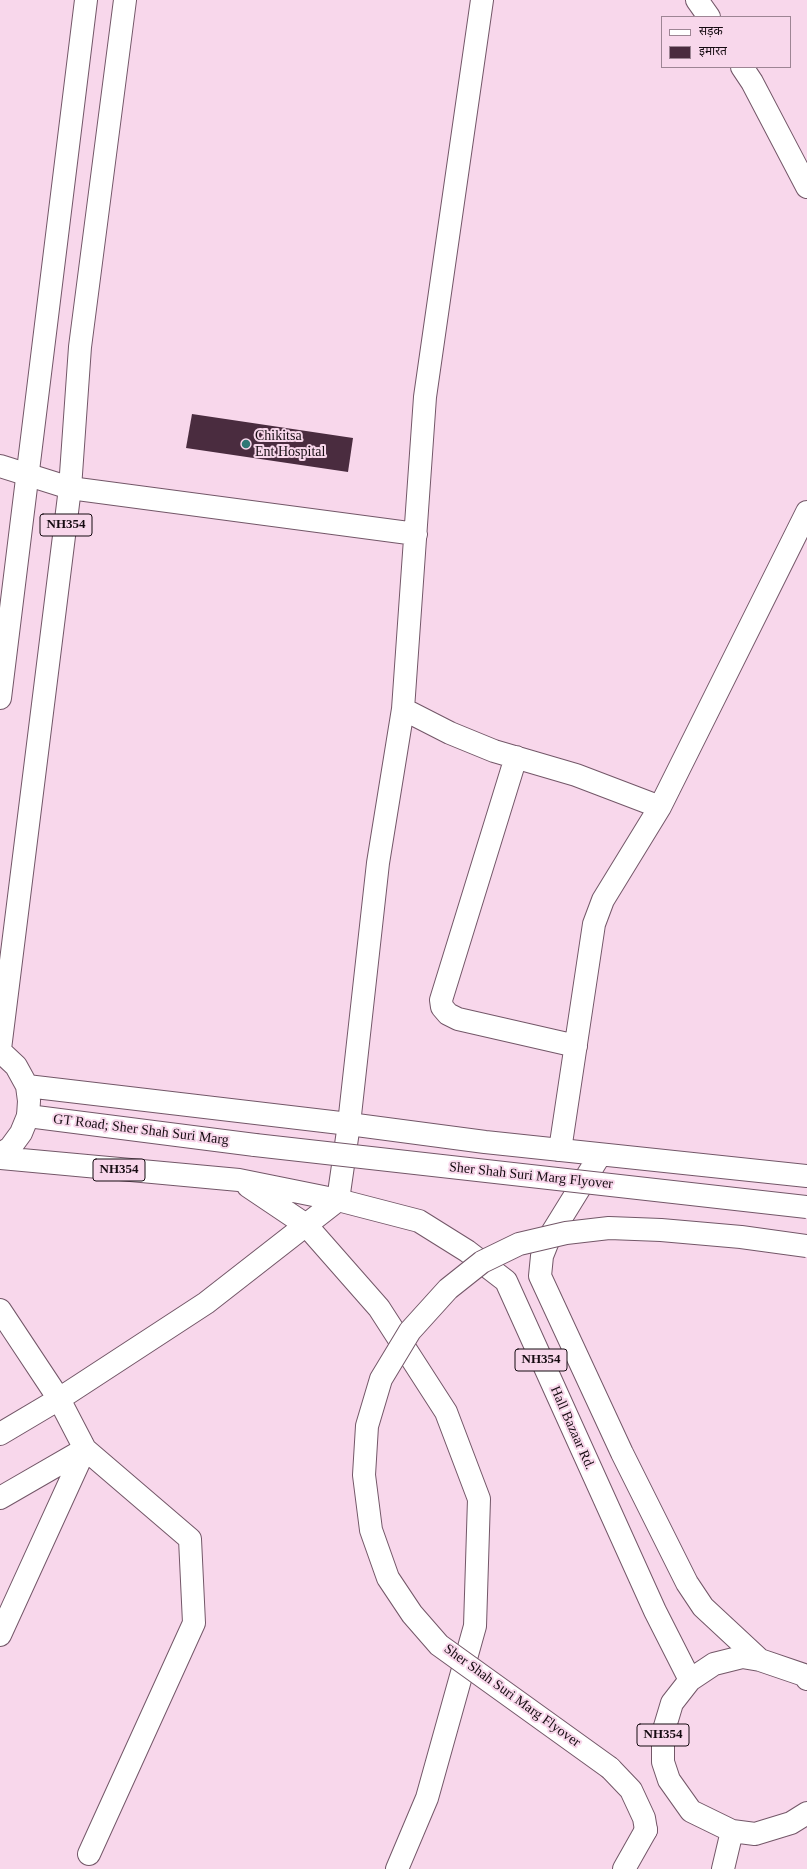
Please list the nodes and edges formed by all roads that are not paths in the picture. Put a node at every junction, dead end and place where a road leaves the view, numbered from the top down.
1 (86, 0) edge
2 (125, 0) edge
3 (482, 0) edge
4 (697, 0) edge
5 (708, 16) edge
6 (743, 68) edge
7 (807, 188) edge
8 (0, 466) edge
9 (28, 475) junction
10 (70, 488) junction
11 (807, 512) edge
12 (416, 534) junction
13 (0, 698) edge
14 (403, 708) junction
15 (516, 757) junction
16 (660, 807) junction
17 (576, 1046) junction
18 (0, 1050) edge
19 (27, 1086) junction
20 (28, 1116) junction
21 (349, 1124) junction
22 (255, 1145) joint
23 (560, 1150) junction
24 (0, 1154) edge
25 (600, 1155) junction
26 (0, 1158) edge
27 (807, 1176) edge
28 (239, 1180) junction
29 (338, 1200) junction
30 (807, 1207) edge
31 (306, 1225) junction
32 (807, 1246) edge
33 (0, 1310) edge
34 (59, 1399) junction
35 (0, 1434) edge
36 (85, 1449) junction
37 (0, 1498) edge
38 (0, 1635) edge
39 (760, 1660) junction
40 (806, 1674) edge
41 (690, 1680) junction
42 (802, 1823) edge
43 (646, 1830) junction
44 (732, 1831) junction
45 (89, 1854) dead end
46 (397, 1869) edge
47 (624, 1869) edge
48 (642, 1869) edge
49 (723, 1869) edge

1 - 9 main road, NH354
2 - 10 main road, NH354
3 - 12 main road
4 - 5 main road
6 - 7 main road
8 - 9 main road
9 - 10 main road
9 - 13 main road, NH354
10 - 12 main road
10 - 18 main road, NH354
11 - 16 main road
12 - 14 main road
14 - 15 main road
14 - 21 main road
15 - 16 main road
15 - 17 main road
16 - 17 main road
17 - 23 main road
18 - 19 main road, NH354
19 - 20 main road, NH354
19 - 21 main road
20 - 22 main road, GT Road; Sher Shah Suri Marg
20 - 24 main road, NH354
21 - 23 main road
21 - 29 main road
22 - 30 main road, Sher Shah Suri Marg Flyover, bridge
23 - 25 main road
25 - 27 main road
25 - 39 main road, NH354
26 - 28 main road, NH354
28 - 29 main road, NH354
28 - 31 main road
29 - 31 main road
29 - 41 main road, Hall Bazaar Rd. / NH354
31 - 34 main road
31 - 46 main road
32 - 43 main road, Sher Shah Suri Marg Flyover, bridge
33 - 34 main road
34 - 35 main road
34 - 36 main road
36 - 37 main road
36 - 38 main road
36 - 45 main road
39 - 40 main road, NH354
39 - 41 main road, NH354
41 - 44 main road, NH354
42 - 44 main road, NH354
43 - 47 main road
43 - 48 main road
44 - 49 main road

